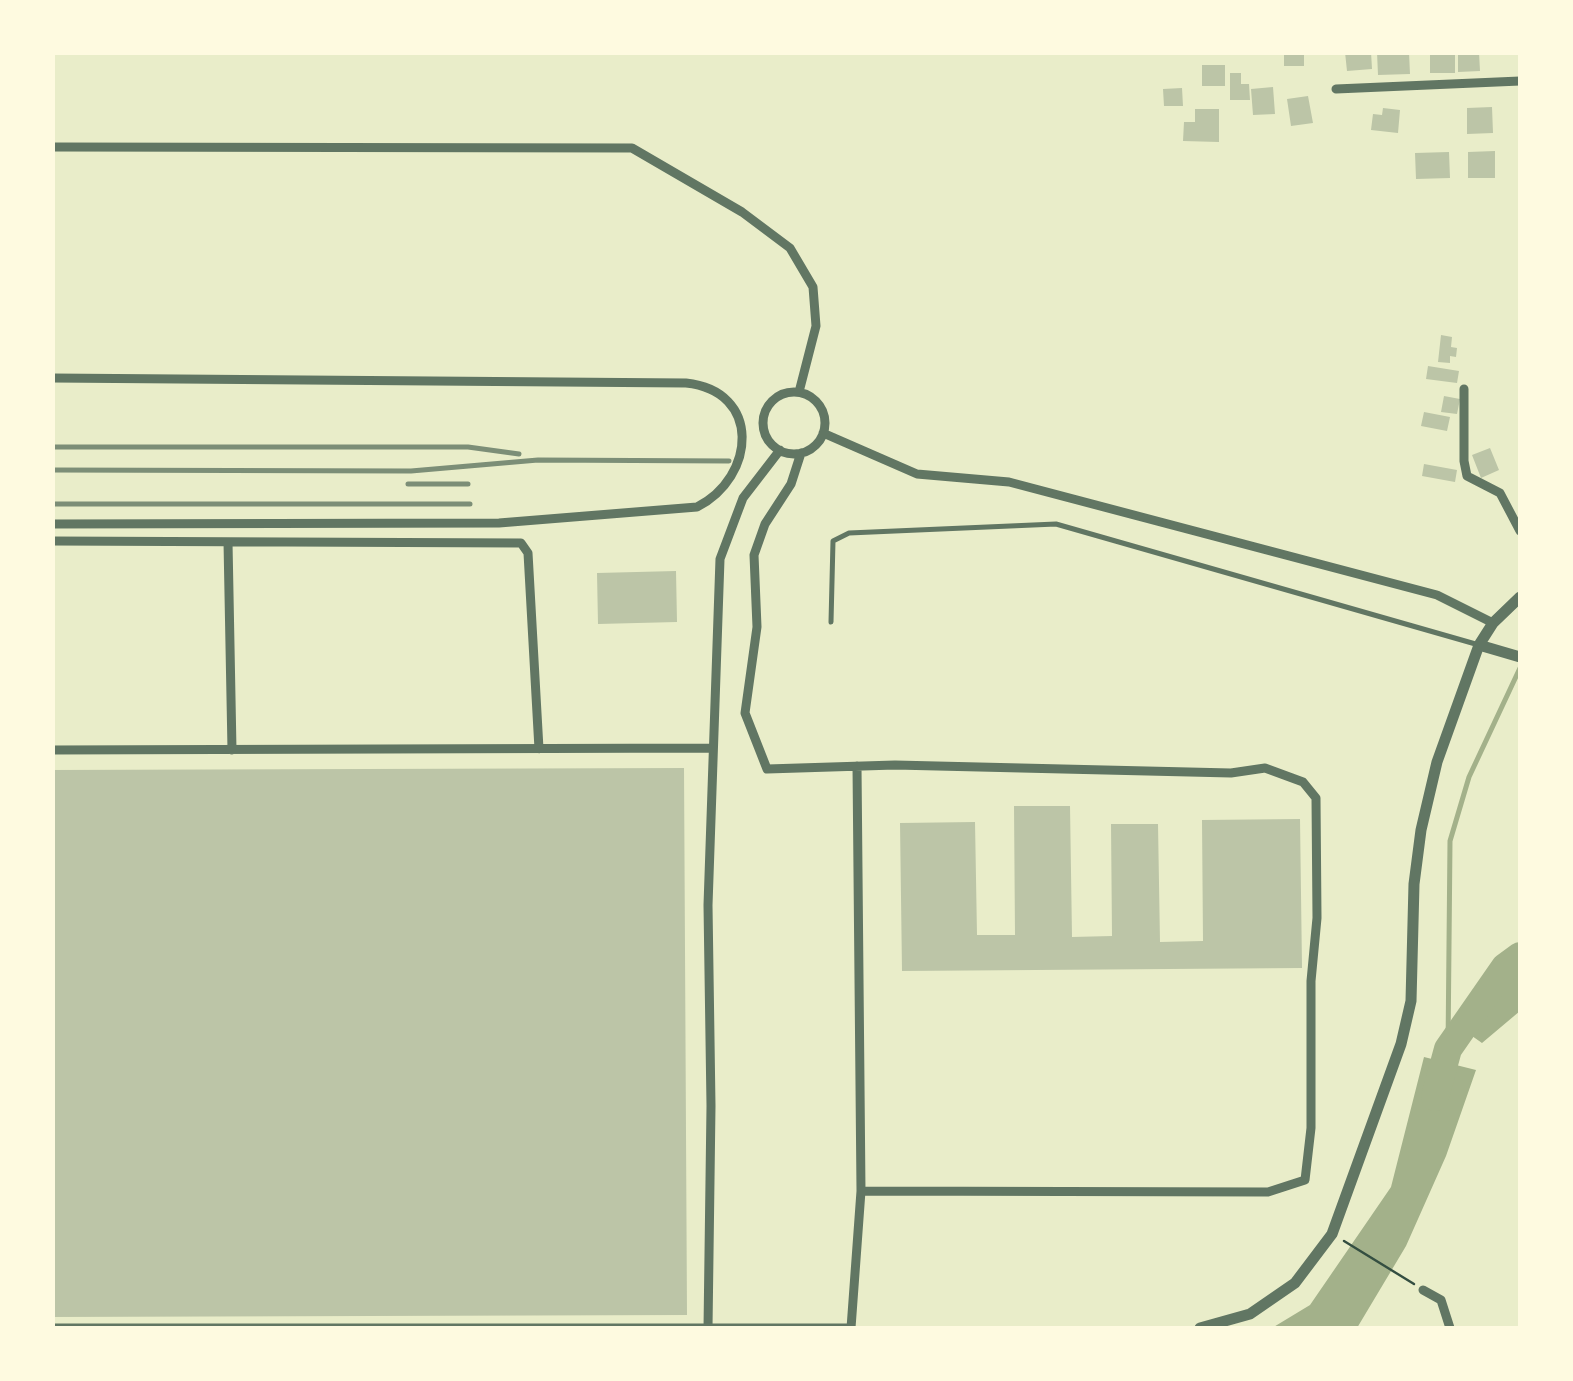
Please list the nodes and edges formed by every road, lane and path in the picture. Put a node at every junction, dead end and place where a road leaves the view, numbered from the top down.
1 (1520, 82) edge
2 (1336, 89) dead end
3 (52, 147) edge
4 (52, 378) edge
5 (1464, 389) dead end
6 (799, 392) junction
7 (824, 433) junction
8 (780, 450) junction
9 (801, 453) junction
10 (52, 524) edge
11 (1520, 531) edge
12 (52, 542) edge
13 (228, 542) junction
14 (1520, 598) edge
15 (830, 622) dead end
16 (1493, 622) junction
17 (1478, 645) junction
18 (1520, 657) edge
19 (713, 748) junction
20 (539, 749) junction
21 (52, 750) edge
22 (232, 750) junction
23 (858, 766) junction
24 (861, 1191) junction
25 (1332, 1234) junction
26 (1424, 1290) joint
27 (708, 1327) edge
28 (52, 1328) edge
29 (1200, 1328) edge
30 (1450, 1328) edge

1 - 2 street
3 - 6 street
4 - 10 street
5 - 11 street
6 - 7 street
6 - 8 street
7 - 9 street
7 - 16 street
8 - 9 street
8 - 19 street
9 - 23 street
12 - 13 street
13 - 20 street
13 - 22 street
14 - 16 street
15 - 17 lane
16 - 17 street
17 - 18 street
17 - 25 street
19 - 20 street
19 - 27 street
20 - 22 street
21 - 22 street
23 - 24 street
23 - 24 street
24 - 27 street
25 - 26 path
25 - 29 street
26 - 30 street
27 - 28 street

